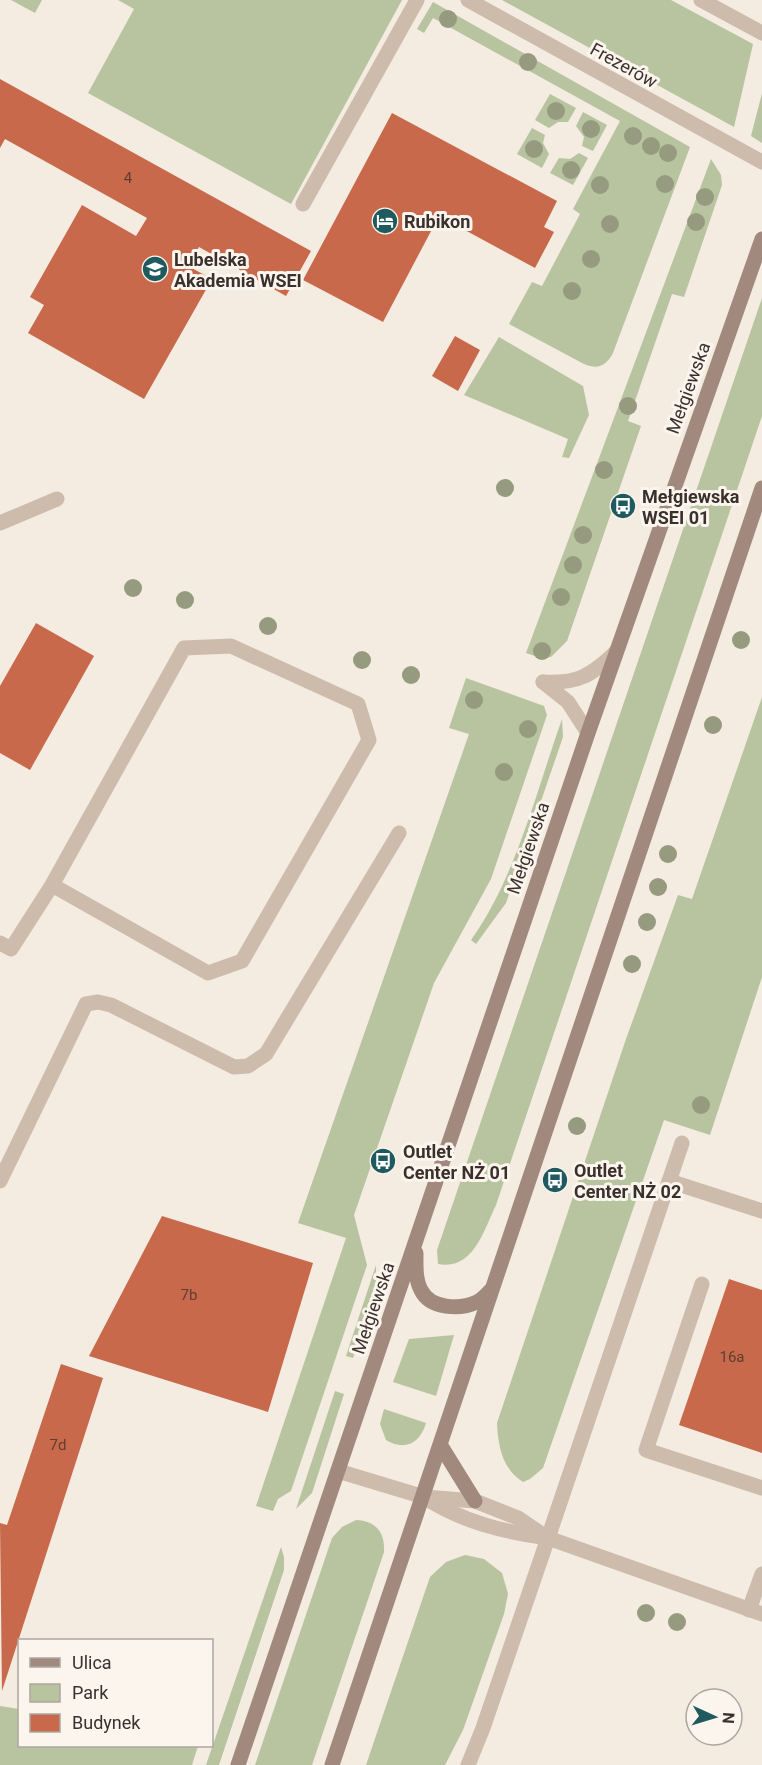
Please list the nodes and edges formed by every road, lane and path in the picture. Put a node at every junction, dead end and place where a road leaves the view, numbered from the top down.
1 (417, 0) edge
2 (468, 0) edge
3 (701, 0) edge
4 (762, 33) edge
5 (762, 162) edge
6 (303, 204) dead end
7 (762, 238) edge
8 (762, 488) edge
9 (57, 499) dead end
10 (0, 523) edge
11 (616, 652) junction
12 (588, 733) junction
13 (399, 833) dead end
14 (52, 885) junction
15 (0, 943) edge
16 (682, 1143) dead end
17 (0, 1181) edge
18 (669, 1181) junction
19 (762, 1211) edge
20 (416, 1244) junction
21 (702, 1284) dead end
22 (492, 1289) junction
23 (441, 1446) junction
24 (338, 1472) junction
25 (762, 1488) edge
26 (424, 1497) junction
27 (475, 1501) junction
28 (548, 1538) junction
29 (762, 1574) edge
30 (756, 1612) edge
31 (238, 1765) edge
32 (332, 1765) edge
33 (468, 1765) edge

1 - 6 street
2 - 5 street, Frezerów
3 - 4 street
7 - 11 main road, Mełgiewska
8 - 22 main road
9 - 10 street
11 - 12 main road, Mełgiewska
11 - 12 street
12 - 20 main road, Mełgiewska
13 - 17 street
14 - 14 street
14 - 15 street
16 - 18 street
18 - 19 street
18 - 28 street
20 - 22 main road
20 - 24 main road, Mełgiewska
21 - 25 street
22 - 23 main road
23 - 26 main road
23 - 27 main road
24 - 26 street
24 - 31 main road, Mełgiewska
26 - 27 street
26 - 28 street
26 - 32 main road
27 - 28 street
28 - 30 street
28 - 33 street
29 - 30 street

